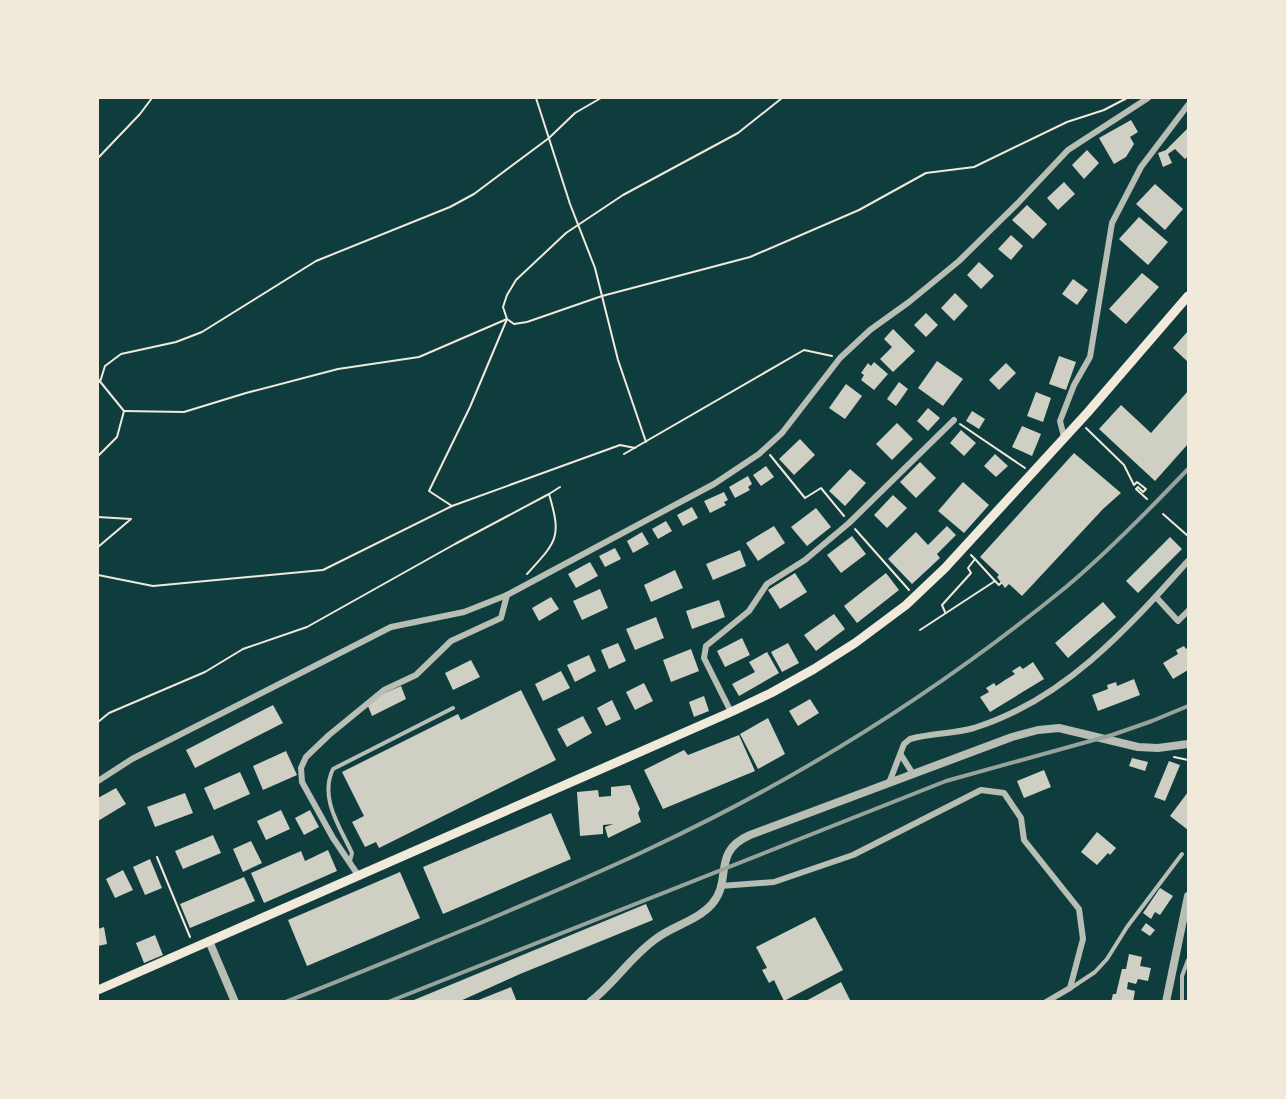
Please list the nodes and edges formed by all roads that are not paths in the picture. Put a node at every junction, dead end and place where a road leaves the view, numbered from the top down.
1 (1148, 98) edge
2 (1188, 105) edge
3 (1188, 297) edge
4 (954, 420) road end
5 (1064, 437) junction
6 (1188, 561) edge
7 (507, 595) junction
8 (1156, 597) junction
9 (1188, 611) edge
10 (453, 708) dead end
11 (730, 712) junction
12 (1188, 744) edge
13 (900, 755) junction
14 (913, 774) junction
15 (98, 781) edge
16 (889, 783) junction
17 (1182, 854) dead end
18 (350, 862) junction
19 (358, 875) junction
20 (720, 886) junction
21 (1188, 896) edge
22 (209, 941) junction
23 (1188, 960) edge
24 (1070, 988) junction
25 (98, 990) edge
26 (235, 1002) edge
27 (590, 1002) edge
28 (1046, 1002) edge
29 (1166, 1002) edge
30 (1182, 1002) edge

1 - 7 street
2 - 5 street
3 - 5 main road
4 - 11 street
5 - 11 main road
6 - 8 street
7 - 15 street
7 - 18 street
8 - 9 street
8 - 13 street
10 - 18 lane
11 - 19 main road
12 - 14 street
13 - 14 street
13 - 16 street
14 - 16 street
16 - 20 street
17 - 24 lane
18 - 19 street
19 - 22 main road
20 - 24 street
20 - 27 street
21 - 29 street
22 - 25 main road
22 - 26 street
23 - 30 lane
24 - 28 street

